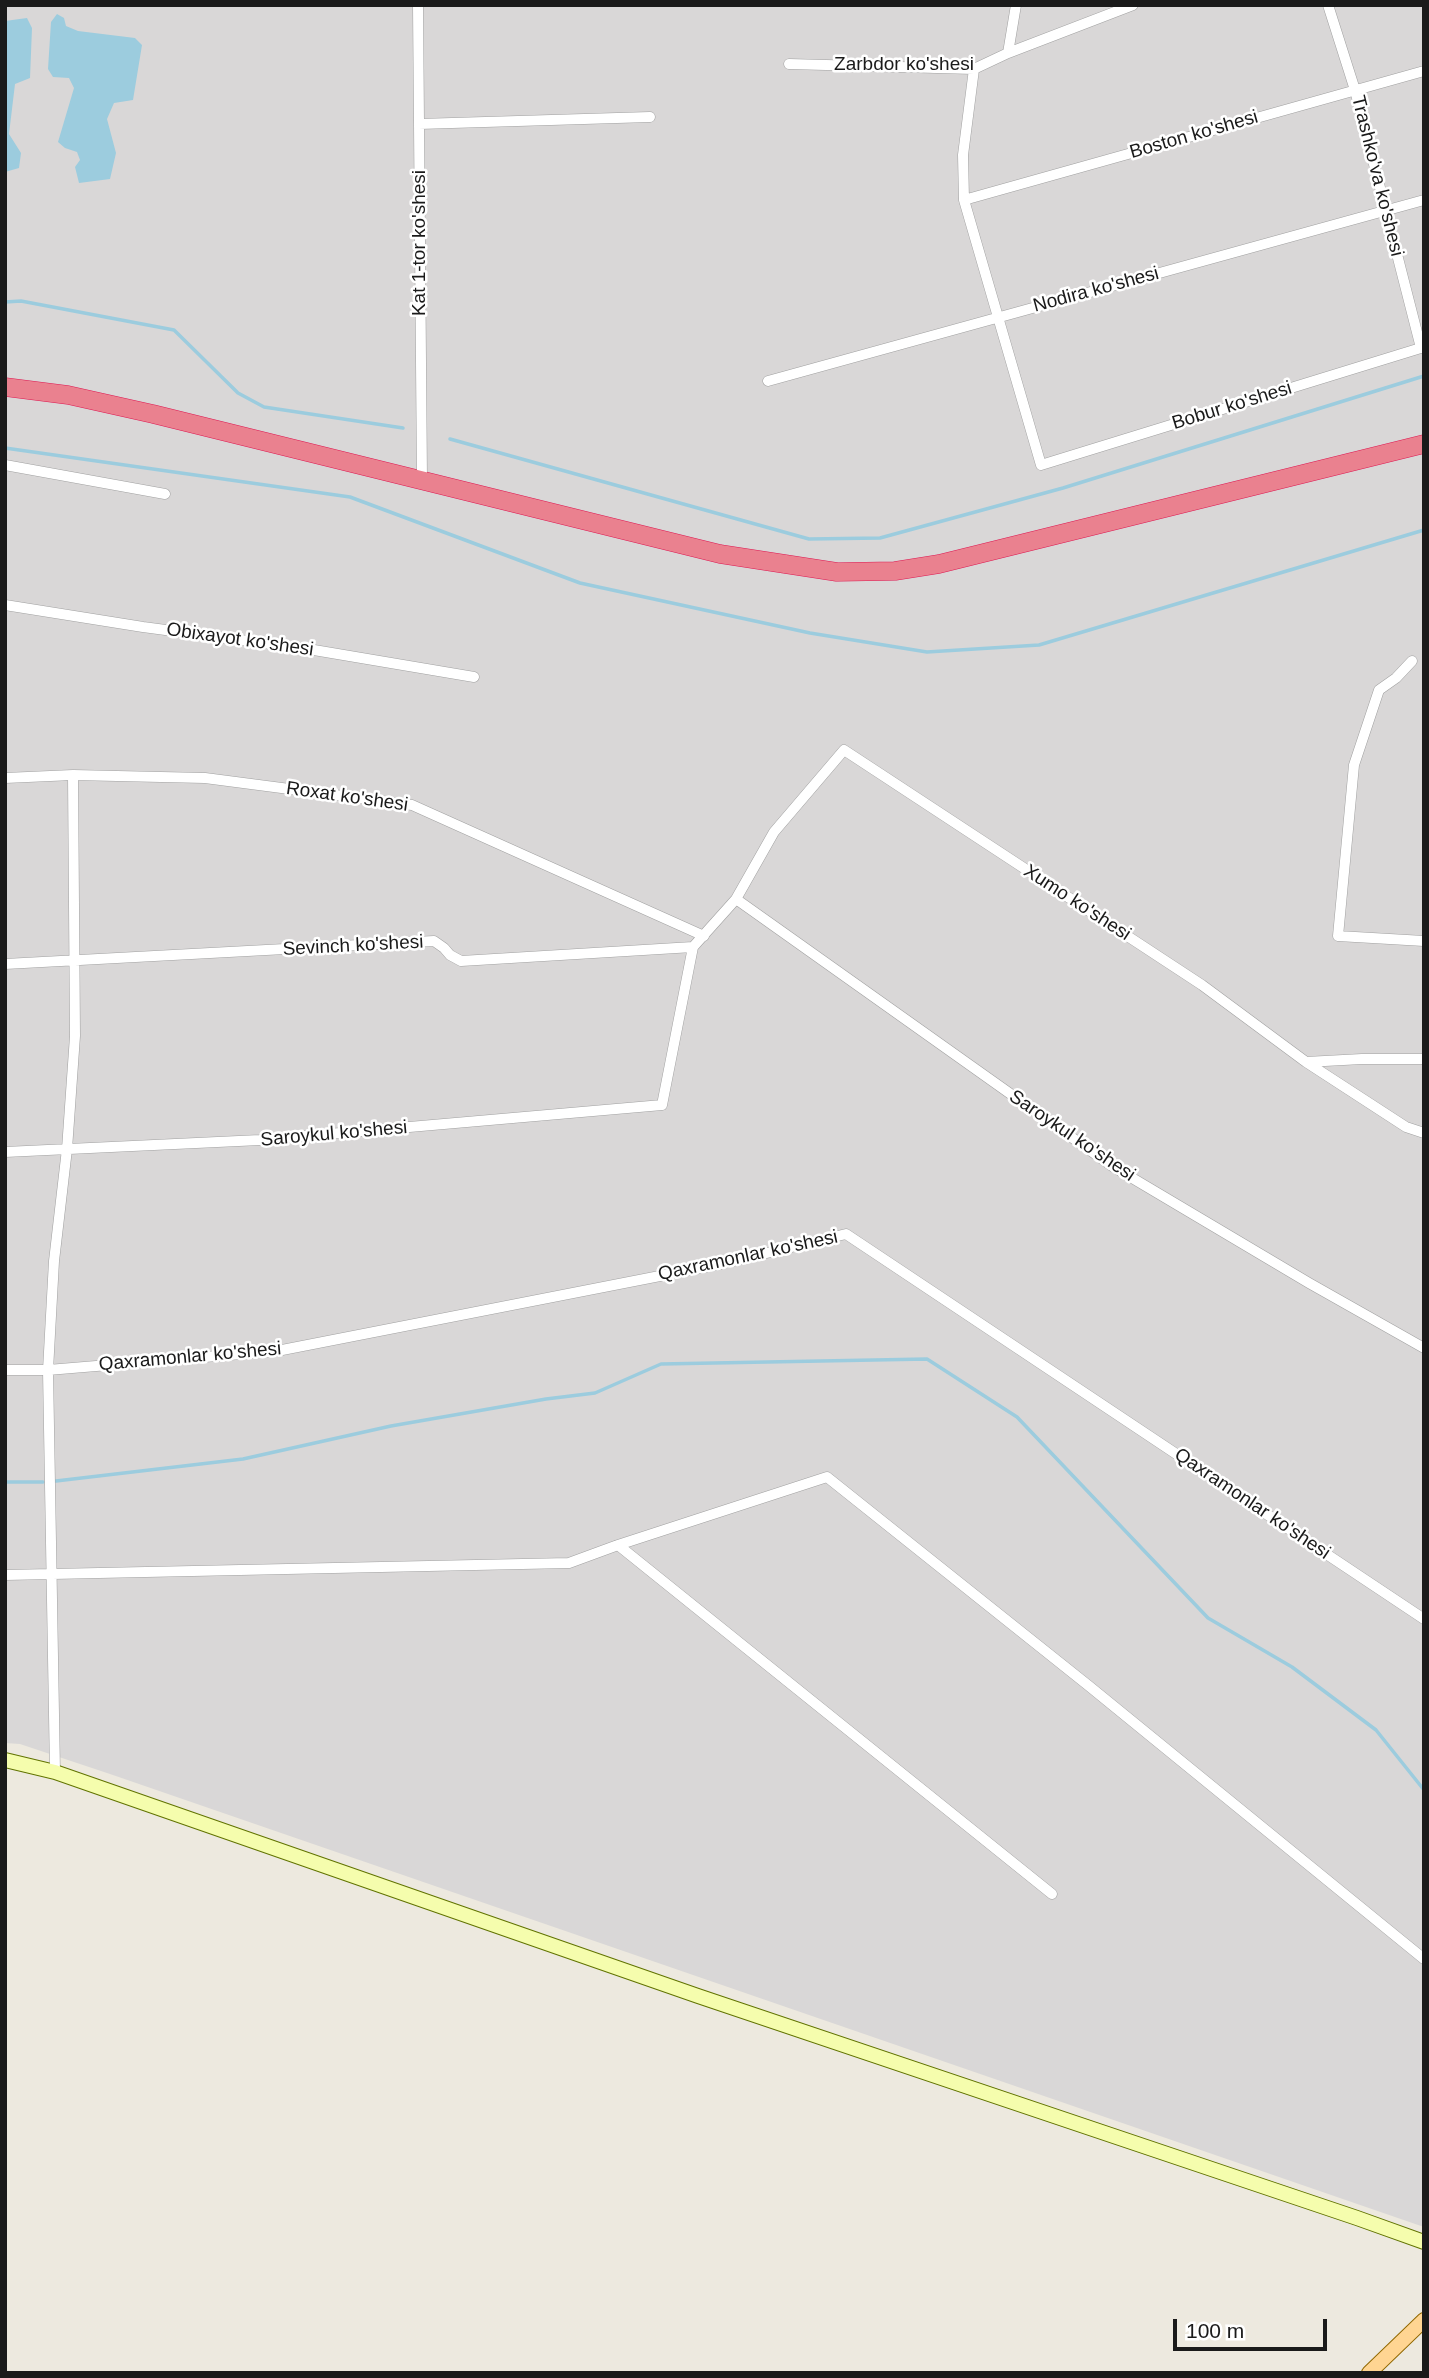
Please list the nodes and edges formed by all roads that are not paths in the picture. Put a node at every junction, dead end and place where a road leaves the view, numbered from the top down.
1 (418, 5) edge
2 (1016, 5) edge
3 (1133, 5) edge
4 (1328, 5) edge
5 (1008, 53) junction
6 (789, 64) dead end
7 (974, 69) junction
8 (1424, 71) edge
9 (1355, 90) junction
10 (650, 117) dead end
11 (419, 124) junction
12 (964, 200) junction
13 (1424, 200) edge
14 (1385, 210) junction
15 (997, 317) junction
16 (1422, 347) edge
17 (768, 381) dead end
18 (5, 387) edge
19 (1424, 444) edge
20 (5, 465) edge
21 (422, 480) junction
22 (165, 494) dead end
23 (5, 605) edge
24 (1412, 661) dead end
25 (474, 677) dead end
26 (73, 775) junction
27 (5, 778) edge
28 (736, 899) junction
29 (704, 936) junction
30 (1424, 941) edge
31 (693, 947) junction
32 (76, 961) junction
33 (5, 964) edge
34 (1424, 1059) edge
35 (1306, 1062) junction
36 (1424, 1133) edge
37 (67, 1149) junction
38 (5, 1152) edge
39 (1424, 1348) edge
40 (5, 1370) edge
41 (48, 1370) junction
42 (618, 1545) junction
43 (50, 1574) junction
44 (5, 1575) edge
45 (1424, 1619) edge
46 (5, 1760) edge
47 (55, 1772) junction
48 (1052, 1894) dead end
49 (1424, 1959) edge
50 (1424, 2242) edge
51 (1424, 2320) edge
52 (1369, 2373) edge

1 - 11 street, Kat 1-tor ko'shesi
2 - 5 street
3 - 5 street, Zarbdor ko'shesi
4 - 9 street, Trashko'va ko'shesi
5 - 7 street, Zarbdor ko'shesi
6 - 7 street, Zarbdor ko'shesi
7 - 12 street
8 - 9 street, Boston ko'shesi
9 - 12 street, Boston ko'shesi
9 - 14 street, Trashko'va ko'shesi
10 - 11 street
11 - 21 street, Kat 1-tor ko'shesi
12 - 15 street
13 - 14 street, Nodira ko'shesi
14 - 15 street, Nodira ko'shesi
14 - 16 street, Trashko'va ko'shesi
15 - 16 street, Bobur ko'shesi
15 - 17 street, Nodira ko'shesi
18 - 21 highway
19 - 21 highway
20 - 22 street
23 - 25 street, Obixayot ko'shesi
24 - 30 street
26 - 27 street, Roxat ko'shesi
26 - 29 street, Roxat ko'shesi
26 - 32 street
28 - 29 street
28 - 35 street, Xumo ko'shesi
28 - 39 street, Saroykul ko'shesi
29 - 31 street
31 - 32 street, Sevinch ko'shesi
31 - 37 street, Saroykul ko'shesi
32 - 33 street, Sevinch ko'shesi
32 - 37 street
34 - 35 street
35 - 36 street, Xumo ko'shesi
37 - 38 street, Saroykul ko'shesi
37 - 41 street
40 - 41 street, Qaxramonlar ko'shesi
41 - 43 street
41 - 45 street, Qaxramonlar ko'shesi
42 - 43 street
42 - 48 street
42 - 49 street
43 - 44 street
43 - 47 street
46 - 47 street
47 - 50 street
51 - 52 main road

